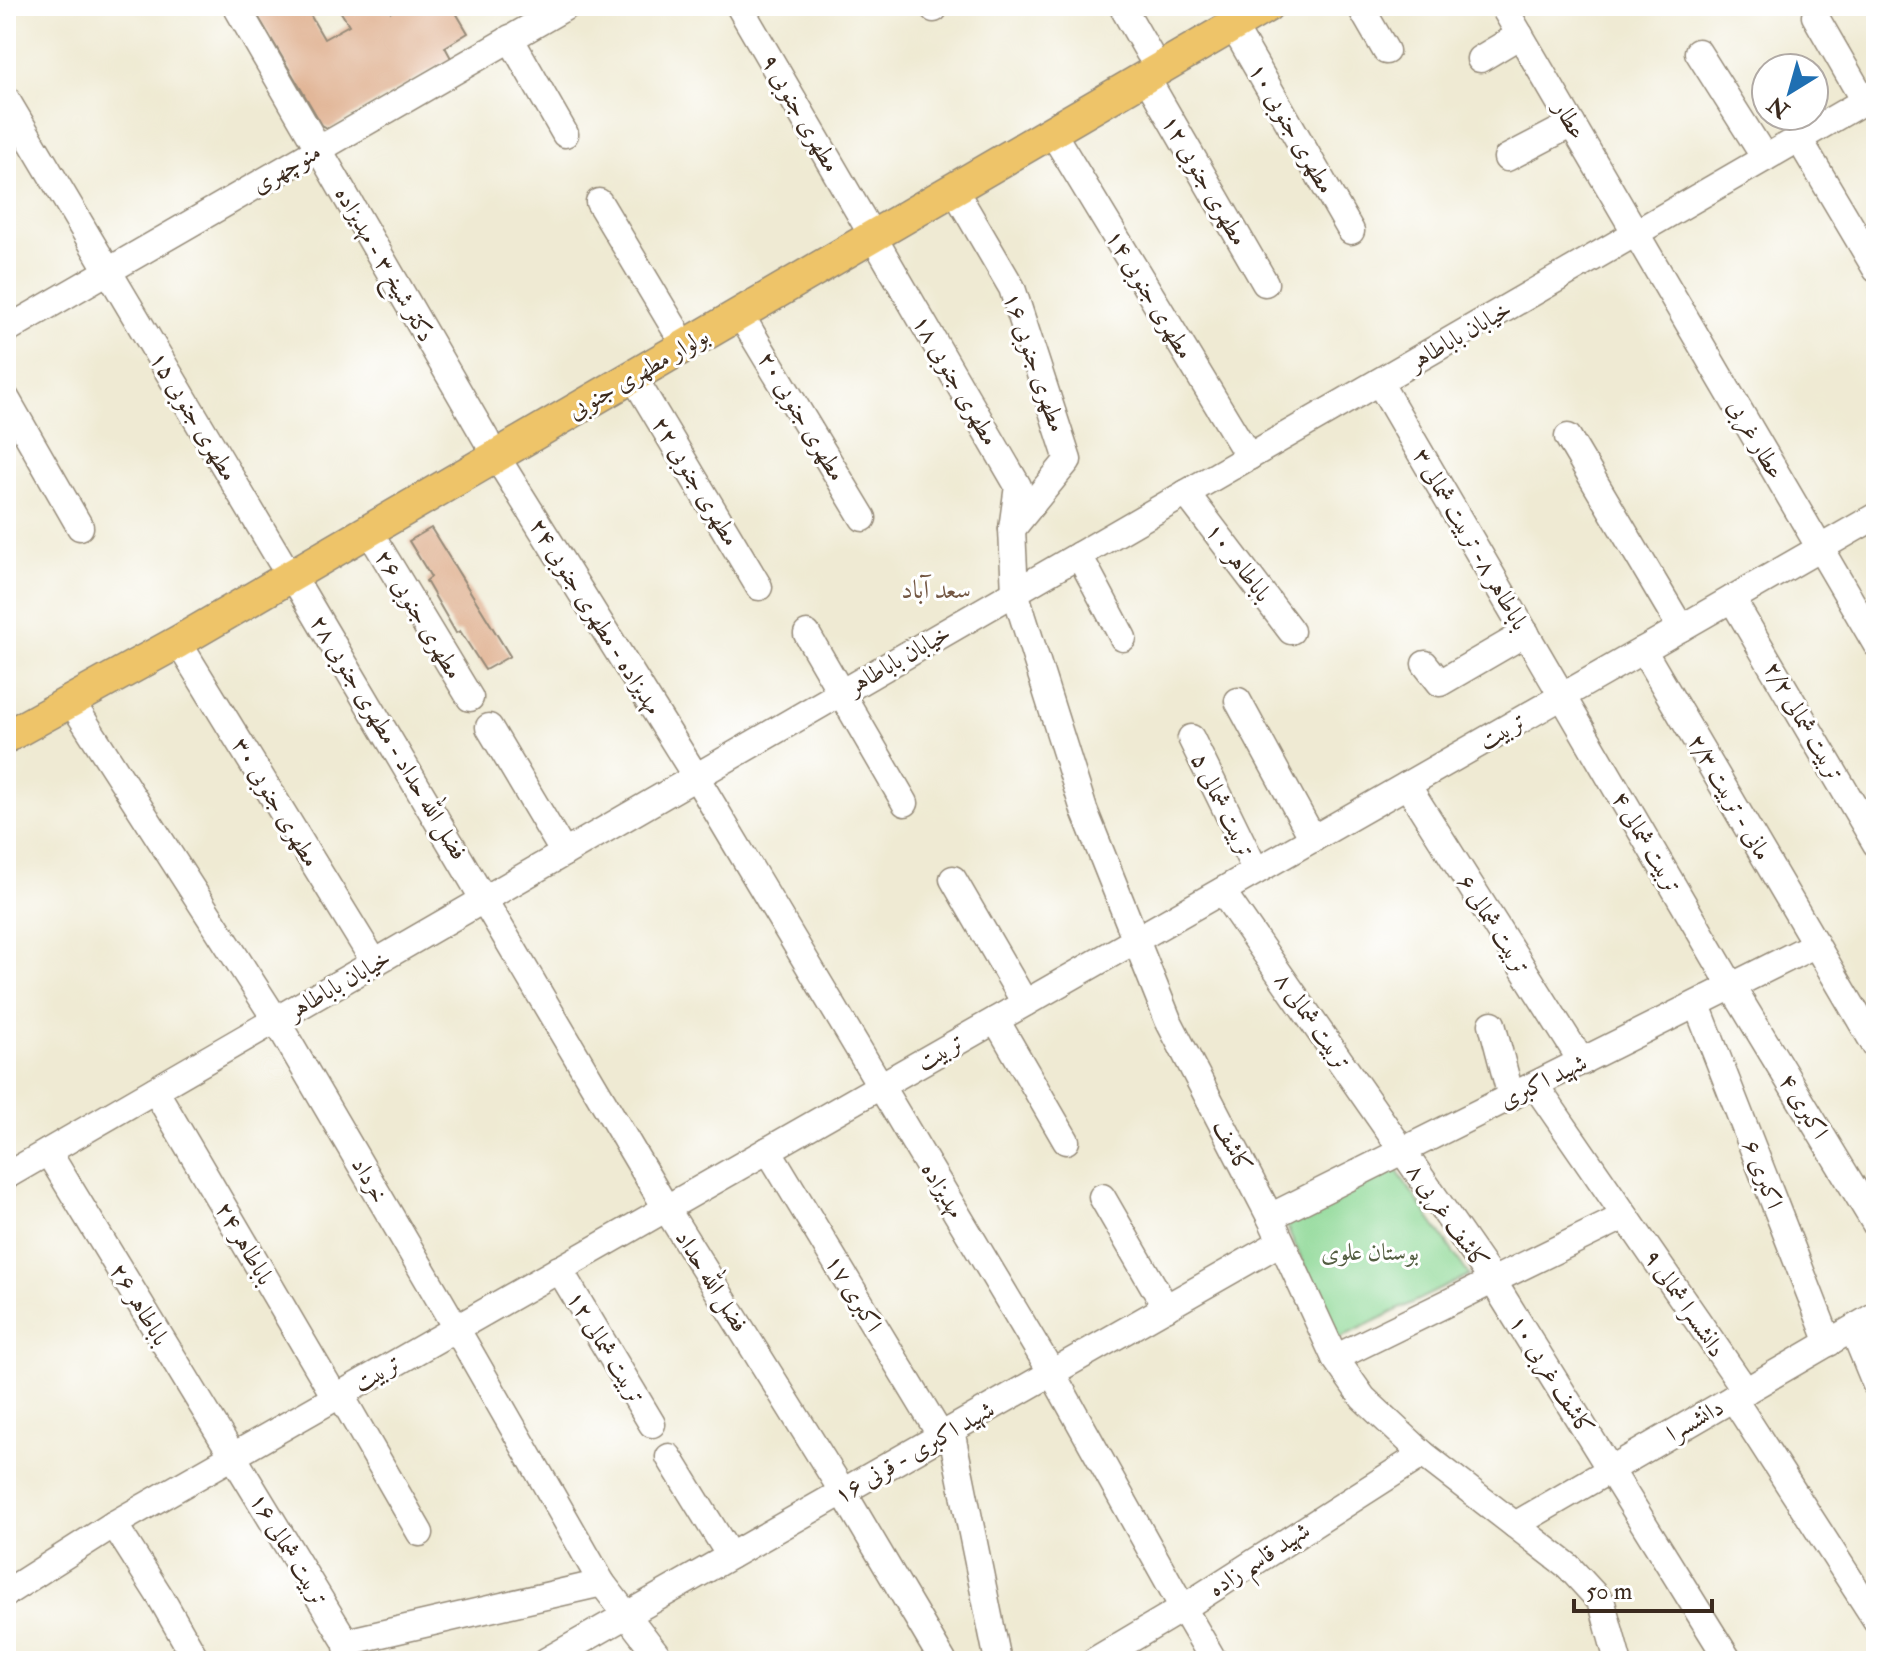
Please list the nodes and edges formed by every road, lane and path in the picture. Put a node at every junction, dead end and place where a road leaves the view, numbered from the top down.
1 (236, 6) edge
2 (567, 6) edge
3 (739, 6) edge
4 (1122, 6) edge
5 (1267, 6) edge
6 (1360, 6) edge
7 (1503, 6) edge
8 (1231, 16) edge
9 (1815, 16) dead end
10 (1520, 35) junction
11 (510, 38) junction
12 (1386, 51) dead end
13 (1698, 52) dead end
14 (1480, 59) dead end
15 (1147, 65) junction
16 (1870, 98) edge
17 (6, 99) edge
18 (1572, 124) junction
19 (1052, 132) junction
20 (565, 134) dead end
21 (1799, 139) junction
22 (319, 149) junction
23 (1507, 158) dead end
24 (1765, 158) junction
25 (954, 189) junction
26 (599, 202) dead end
27 (868, 228) junction
28 (1351, 231) dead end
29 (1636, 233) junction
30 (1876, 269) edge
31 (108, 271) junction
32 (1265, 283) dead end
33 (740, 314) junction
34 (675, 329) junction
35 (6, 330) edge
36 (633, 376) junction
37 (1379, 382) junction
38 (6, 398) edge
39 (1568, 437) dead end
40 (491, 448) junction
41 (1249, 457) junction
42 (1186, 493) junction
43 (1876, 516) edge
44 (863, 518) dead end
45 (80, 527) dead end
46 (1012, 529) junction
47 (369, 531) junction
48 (1820, 549) junction
49 (1079, 555) junction
50 (286, 568) junction
51 (759, 587) dead end
52 (1015, 592) junction
53 (1732, 599) junction
54 (1681, 628) junction
55 (1291, 631) dead end
56 (1526, 633) junction
57 (807, 634) dead end
58 (1123, 638) dead end
59 (178, 642) junction
60 (1876, 644) edge
61 (1643, 650) junction
62 (1425, 664) dead end
63 (842, 692) junction
64 (1563, 696) junction
65 (470, 698) dead end
66 (71, 701) junction
67 (1238, 701) dead end
68 (6, 714) edge
69 (489, 727) dead end
70 (6, 737) edge
71 (1191, 738) dead end
72 (696, 777) junction
73 (1407, 785) junction
74 (905, 803) dead end
75 (1313, 839) junction
76 (1876, 844) edge
77 (564, 853) junction
78 (1256, 871) junction
79 (953, 879) dead end
80 (1222, 891) junction
81 (485, 899) junction
82 (1135, 940) junction
83 (1816, 944) junction
84 (375, 963) junction
85 (1732, 987) junction
86 (1025, 1003) junction
87 (1697, 1005) junction
88 (276, 1020) junction
89 (996, 1020) junction
90 (1492, 1024) dead end
91 (1876, 1047) edge
92 (1582, 1062) junction
93 (1535, 1085) junction
94 (881, 1086) junction
95 (155, 1090) junction
96 (1511, 1097) junction
97 (1066, 1141) dead end
98 (768, 1150) junction
99 (1403, 1151) junction
100 (48, 1152) junction
101 (6, 1176) edge
102 (1102, 1197) dead end
103 (666, 1208) junction
104 (1625, 1216) junction
105 (1270, 1217) junction
106 (1876, 1225) edge
107 (1281, 1242) junction
108 (559, 1269) junction
109 (1493, 1281) junction
110 (1166, 1308) junction
111 (1876, 1315) edge
112 (456, 1328) junction
113 (1853, 1329) junction
114 (1829, 1343) junction
115 (1335, 1358) junction
116 (1052, 1373) junction
117 (1876, 1385) edge
118 (1739, 1395) junction
119 (338, 1396) junction
120 (652, 1424) dead end
121 (946, 1433) junction
122 (1423, 1454) junction
123 (233, 1456) junction
124 (669, 1457) dead end
125 (1610, 1470) junction
126 (843, 1492) junction
127 (114, 1524) junction
128 (1515, 1525) junction
129 (420, 1533) dead end
130 (730, 1556) junction
131 (602, 1583) junction
132 (6, 1593) edge
133 (1183, 1608) junction
134 (627, 1615) junction
135 (1876, 1620) edge
136 (348, 1652) edge
137 (197, 1661) edge
138 (546, 1661) edge
139 (662, 1661) edge
140 (943, 1661) edge
141 (998, 1661) edge
142 (1094, 1661) edge
143 (1214, 1661) edge
144 (1618, 1661) edge
145 (1729, 1661) edge

1 - 22 street, دکتر شیخ ۳ - مهدیزاده
2 - 11 street, منوچهری
3 - 27 street, مطهری جنوبی ۹
4 - 15 street, مطهری جنوبی ۱۲
5 - 8 main road, بولوار مطهری جنوبی
6 - 12 street
7 - 10 street, عطار
8 - 15 main road, بولوار مطهری جنوبی
8 - 28 street, مطهری جنوبی ۱۰
9 - 16 street
10 - 14 street
10 - 18 street, عطار
11 - 20 street
11 - 22 street, منوچهری
13 - 24 street
15 - 19 main road, بولوار مطهری جنوبی
15 - 27 main road, بولوار مطهری جنوبی
15 - 32 street, مطهری جنوبی ۱۲
16 - 21 street, خیابان باباطاهر
17 - 31 street, مطهری جنوبی ۱۵
18 - 23 street
18 - 29 street, عطار
19 - 25 main road, بولوار مطهری جنوبی
19 - 41 street, مطهری جنوبی ۱۴
21 - 24 street, خیابان باباطاهر
21 - 30 street
22 - 31 street, منوچهری
22 - 40 street, دکتر شیخ ۳ - مهدیزاده
24 - 29 street, خیابان باباطاهر
25 - 27 main road, بولوار مطهری جنوبی
25 - 46 street, مطهری جنوبی ۱۶
26 - 34 street
27 - 33 main road, بولوار مطهری جنوبی
27 - 34 main road, بولوار مطهری جنوبی
27 - 46 street, مطهری جنوبی ۱۸
29 - 37 street, خیابان باباطاهر
29 - 48 street, عطار غربی
31 - 35 street, منوچهری
31 - 50 street, مطهری جنوبی ۱۵
33 - 36 main road, بولوار مطهری جنوبی
33 - 44 street, مطهری جنوبی ۲۰
34 - 40 main road, بولوار مطهری جنوبی
36 - 40 main road, بولوار مطهری جنوبی
36 - 51 street, مطهری جنوبی ۲۲
37 - 41 street, خیابان باباطاهر
37 - 56 street, باباطاهر ۸- تربیت شمالی ۳
38 - 45 street
39 - 54 street
40 - 47 main road, بولوار مطهری جنوبی
40 - 50 main road, بولوار مطهری جنوبی
40 - 72 street, مهدیزاده - مطهری جنوبی ۲۴
41 - 42 street, خیابان باباطاهر
42 - 49 street, خیابان باباطاهر
42 - 55 street, باباطاهر ۱۰
43 - 48 street, تربیت
46 - 52 street, کاشف
47 - 50 main road, بولوار مطهری جنوبی
47 - 65 street, مطهری جنوبی ۲۶
48 - 53 street, تربیت
48 - 60 street, عطار غربی
49 - 52 street, خیابان باباطاهر
49 - 58 street
50 - 59 main road, بولوار مطهری جنوبی
50 - 68 main road, بولوار مطهری جنوبی
50 - 81 street, فضل الله حداد - مطهری جنوبی ۲۸
52 - 63 street, خیابان باباطاهر
52 - 82 street, کاشف
53 - 54 street, تربیت
53 - 76 street, تربیت شمالی ۲/۲
54 - 61 street, تربیت
56 - 62 street
56 - 64 street, باباطاهر ۸- تربیت شمالی ۳
57 - 63 street
59 - 66 main road, بولوار مطهری جنوبی
59 - 84 street, مطهری جنوبی ۳۰
61 - 64 street, تربیت
61 - 83 street, مانی - تربیت ۲/۳
63 - 72 street, خیابان باباطاهر
63 - 74 street
64 - 73 street, تربیت
64 - 85 street, تربیت شمالی ۴
66 - 70 main road, بولوار مطهری جنوبی
66 - 88 street, خرداد
67 - 75 street
69 - 77 street
71 - 78 street, تربیت شمالی ۵
72 - 77 street, خیابان باباطاهر
72 - 94 street, مهدیزاده
73 - 75 street, تربیت
73 - 92 street, تربیت شمالی ۶
75 - 78 street, تربیت
77 - 81 street, خیابان باباطاهر
78 - 80 street, تربیت
79 - 86 street
80 - 82 street, تربیت
80 - 99 street, تربیت شمالی ۸
81 - 84 street, خیابان باباطاهر
81 - 103 street, فضل الله حداد
82 - 86 street, تربیت
82 - 105 street, کاشف
83 - 85 street, شهید اکبری
83 - 91 street, مانی - تربیت ۲/۳
84 - 88 street, خیابان باباطاهر
85 - 87 street, شهید اکبری
85 - 106 street, اکبری ۴
86 - 89 street, تربیت
87 - 92 street, شهید اکبری
87 - 114 street, اکبری ۶
88 - 95 street, خیابان باباطاهر
88 - 112 street, خرداد
89 - 94 street, تربیت
89 - 97 street
90 - 96 street
92 - 93 street, شهید اکبری
93 - 96 street, شهید اکبری
93 - 104 street
94 - 98 street, تربیت
94 - 116 street, مهدیزاده
95 - 100 street, خیابان باباطاهر
95 - 119 street, باباطاهر ۲۴
96 - 99 street, شهید اکبری
98 - 103 street, تربیت
98 - 121 street, اکبری ۱۷
99 - 105 street, شهید اکبری
99 - 109 street, کاشف غربی ۸
100 - 101 street, خیابان باباطاهر
100 - 123 street, باباطاهر ۲۶
102 - 110 street
103 - 108 street, تربیت
103 - 126 street, فضل الله حداد
104 - 109 street
104 - 118 street, دانشسرا شمالی ۹
105 - 107 street, کاشف
107 - 110 street, شهید اکبری - قرنی ۱۶
107 - 115 street, کاشف
108 - 112 street, تربیت
108 - 120 street, تربیت شمالی ۱۲
109 - 115 street
109 - 125 street, کاشف غربی ۱۰
110 - 116 street, شهید اکبری - قرنی ۱۶
111 - 113 street, دانشسرا
112 - 119 street, تربیت
112 - 131 street, خرداد
113 - 114 street, دانشسرا
113 - 117 street
114 - 118 street, دانشسرا
115 - 122 street, کاشف
116 - 121 street, شهید اکبری - قرنی ۱۶
116 - 133 street, مهدیزاده
118 - 125 street, دانشسرا
118 - 135 street, دانشسرا شمالی ۹
119 - 123 street, تربیت
119 - 129 street, باباطاهر ۲۴
121 - 126 street, شهید اکبری - قرنی ۱۶
121 - 141 street, اکبری ۱۷
122 - 128 street, کاشف
122 - 133 street, شهید قاسم زاده
123 - 127 street, تربیت
123 - 136 street, تربیت شمالی ۱۶
124 - 130 street
125 - 128 street, دانشسرا
125 - 145 street, کاشف غربی ۱۰
126 - 130 street, شهید اکبری - قرنی ۱۶
126 - 140 street, فضل الله حداد
127 - 132 street, تربیت
127 - 137 street
128 - 144 street, کاشف
130 - 134 street, شهید اکبری - قرنی ۱۶
131 - 134 street, خرداد
131 - 136 street
133 - 142 street, شهید قاسم زاده
133 - 143 street, مهدیزاده
134 - 138 street, شهید اکبری - قرنی ۱۶
134 - 139 street, خرداد

